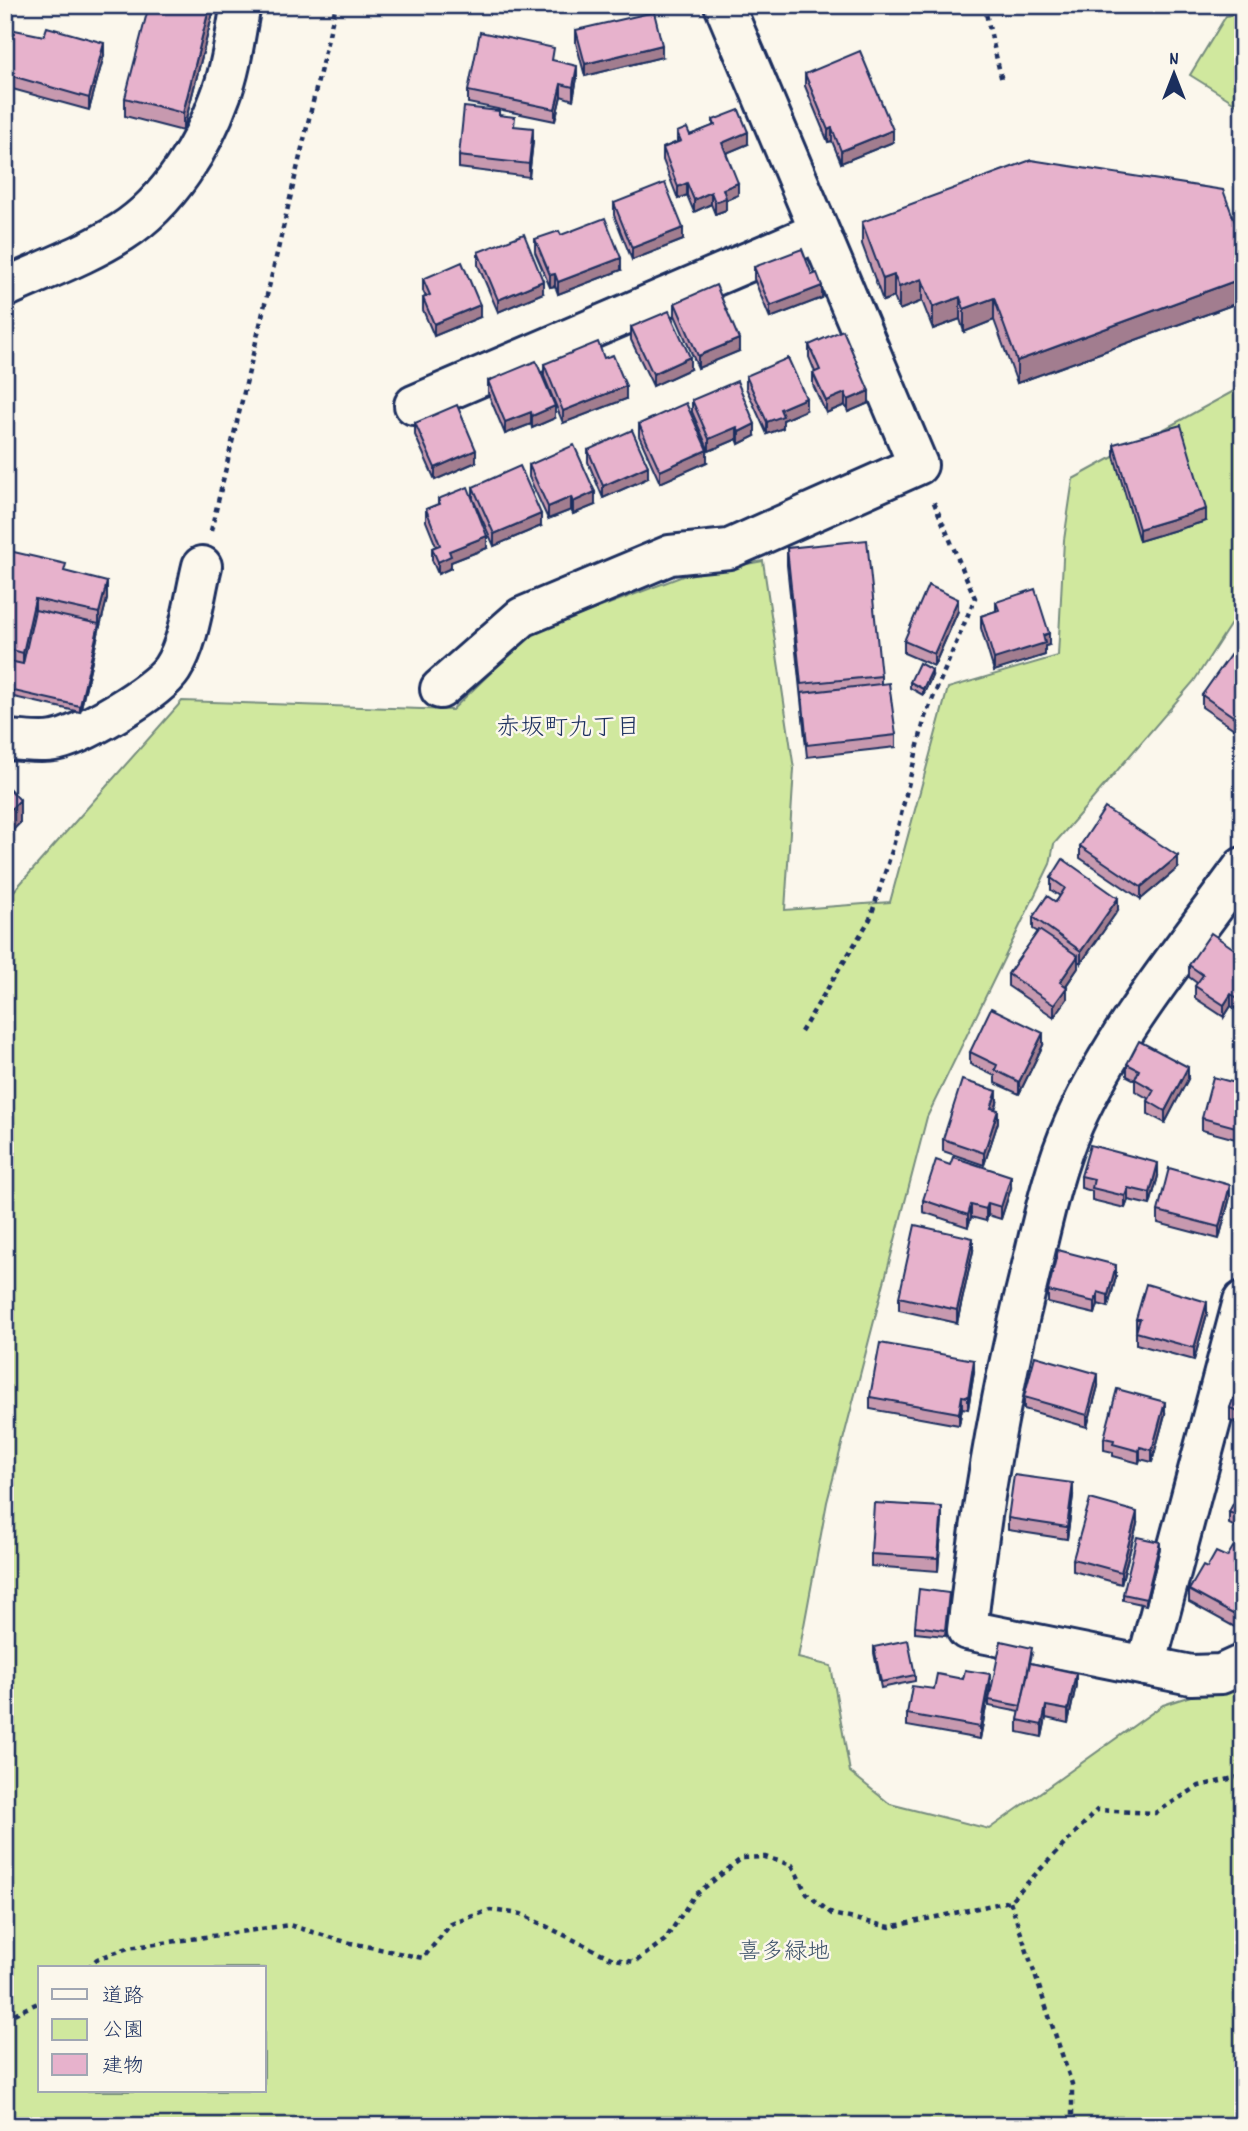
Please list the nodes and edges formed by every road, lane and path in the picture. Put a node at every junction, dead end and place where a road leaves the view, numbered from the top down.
1 (241, 5) edge
2 (337, 5) edge
3 (724, 5) edge
4 (984, 5) edge
5 (1002, 81) dead end
6 (818, 232) junction
7 (5, 288) edge
8 (414, 405) dead end
9 (918, 466) junction
10 (202, 566) joint
11 (440, 689) dead end
12 (5, 740) edge
13 (1243, 866) edge
14 (800, 1032) dead end
15 (1243, 1301) edge
16 (1243, 1664) edge
17 (1146, 1666) junction
18 (1243, 1776) edge
19 (1010, 1900) junction
20 (90, 1966) edge
21 (38, 2003) edge
22 (5, 2018) edge
23 (1072, 2126) edge

1 - 7 street
2 - 10 path
3 - 6 street
4 - 5 path
6 - 8 street
6 - 9 street
9 - 11 street
9 - 14 path
10 - 12 street
13 - 17 street
15 - 17 street
16 - 17 street
18 - 19 path
19 - 20 path
19 - 23 path
21 - 22 path

